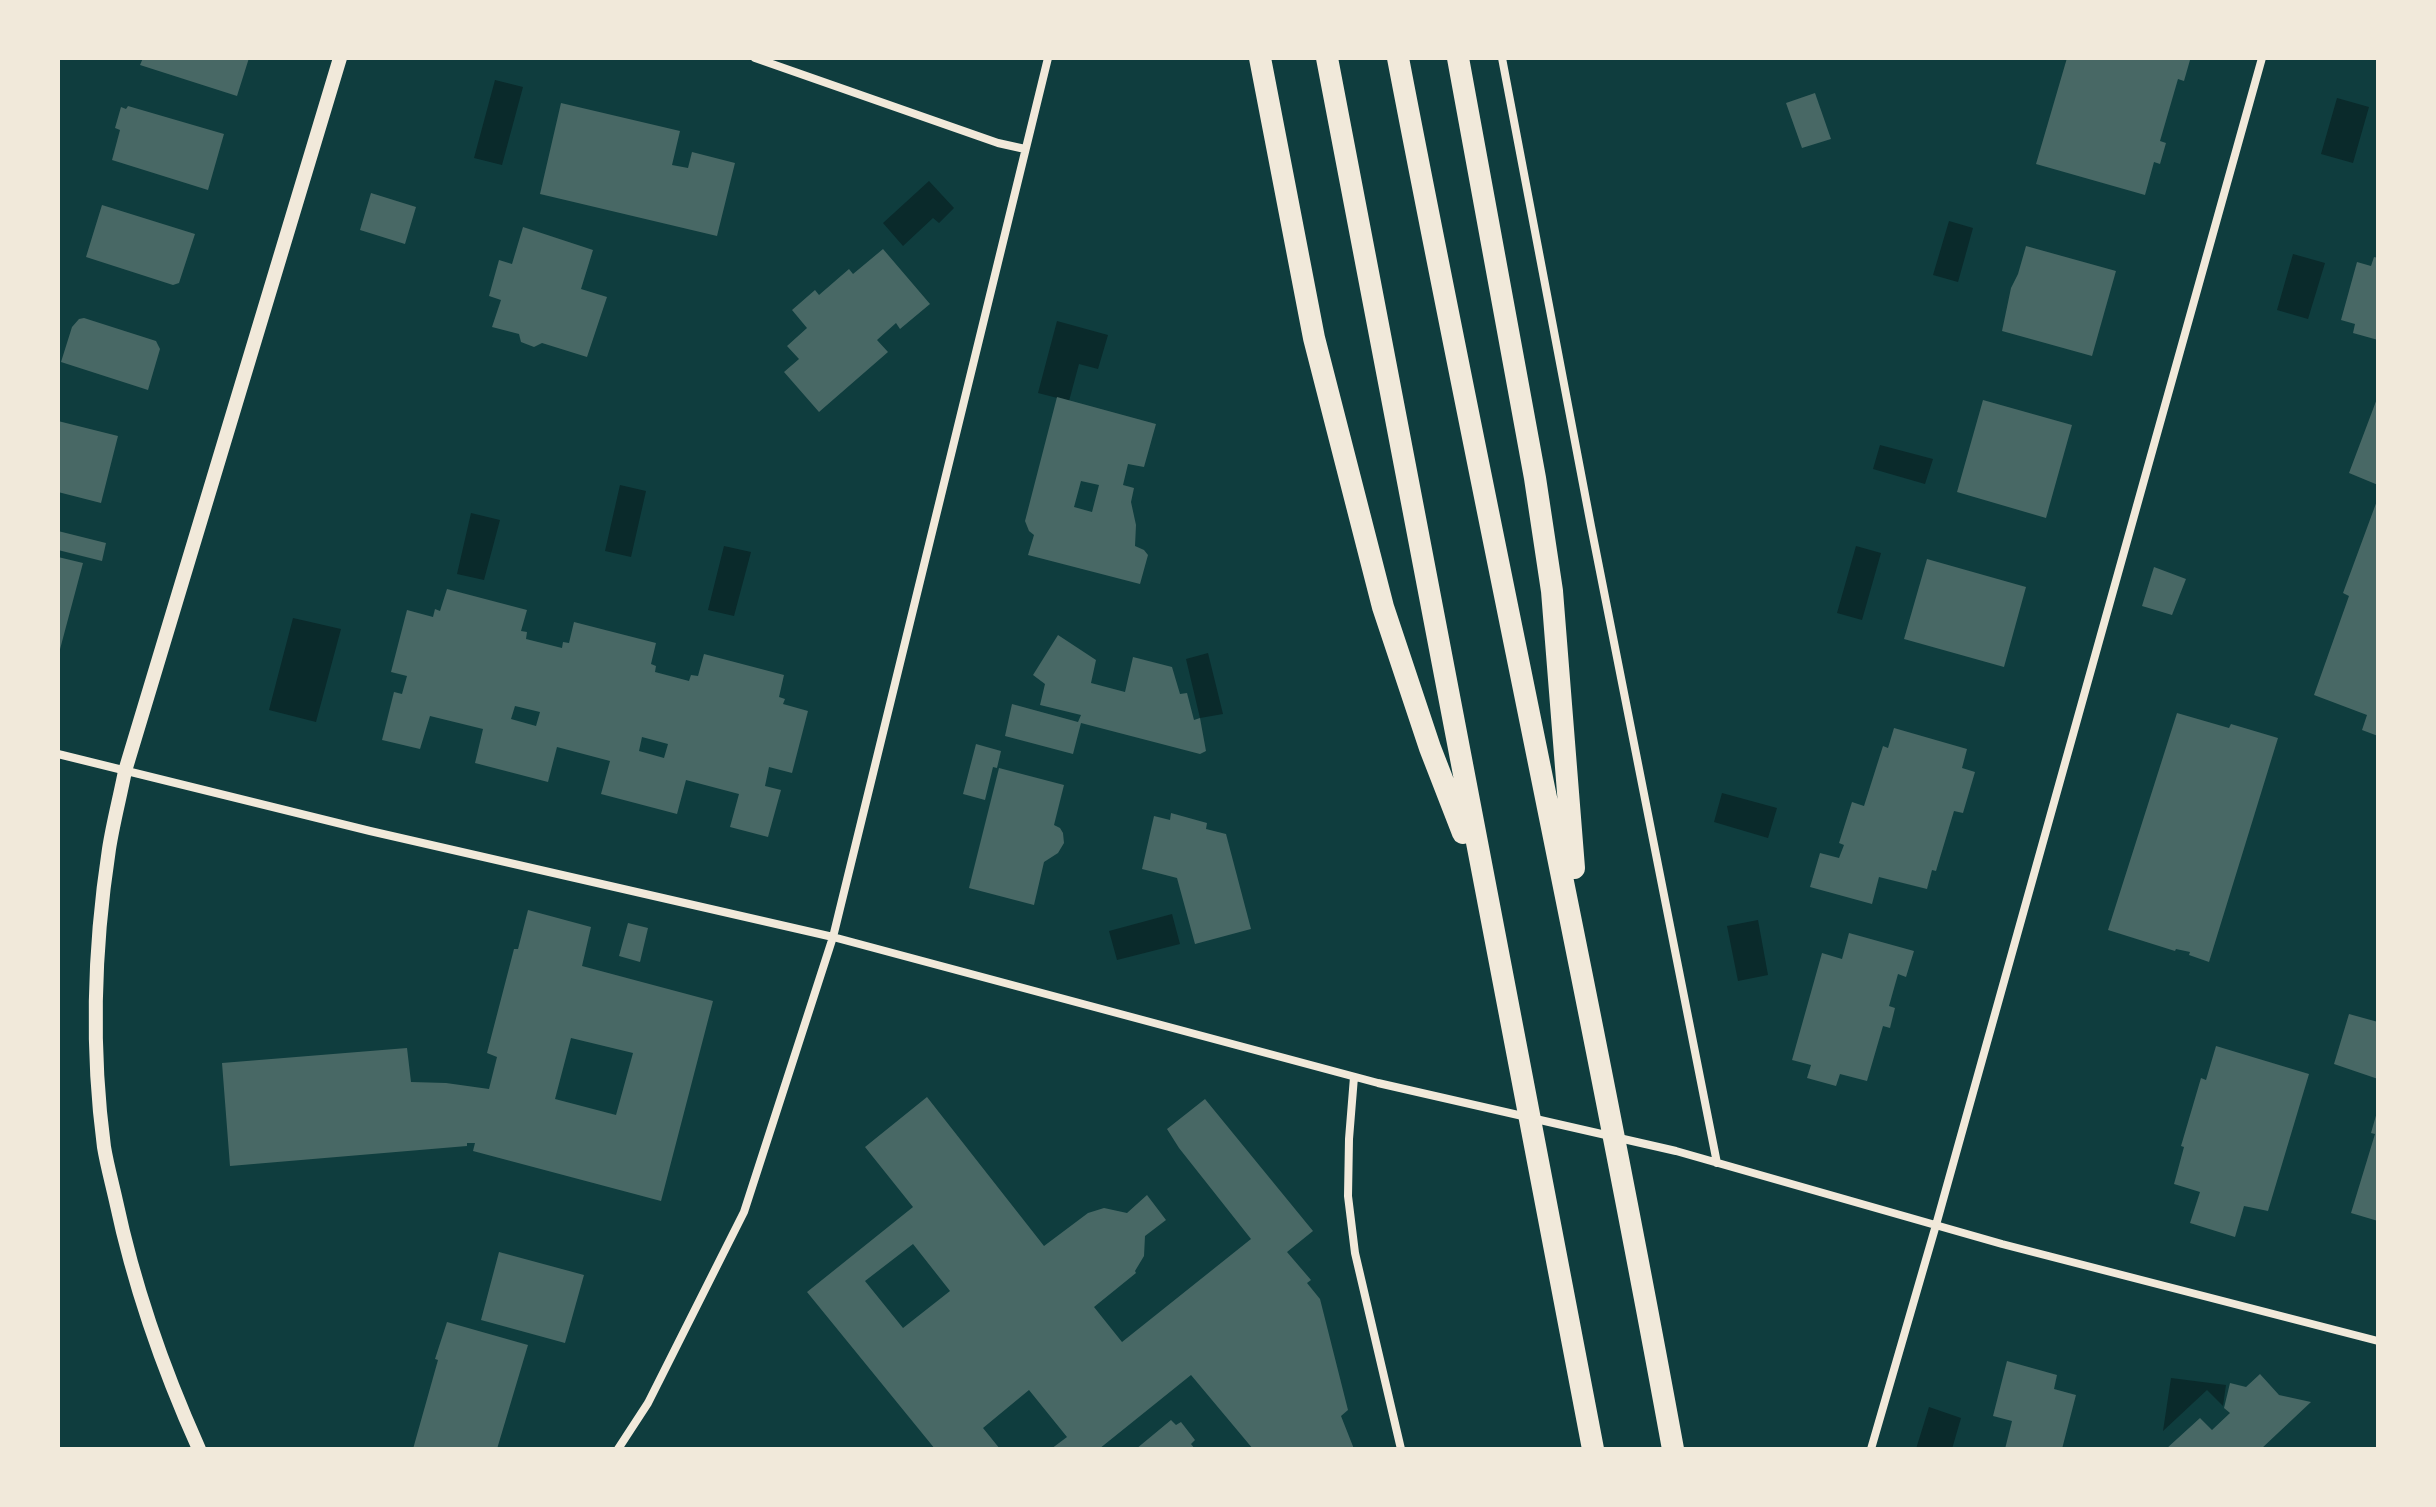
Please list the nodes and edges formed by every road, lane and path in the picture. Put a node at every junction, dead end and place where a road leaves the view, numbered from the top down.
1 (340, 58) edge
2 (755, 58) edge
3 (1048, 58) edge
4 (1260, 58) edge
5 (1327, 58) edge
6 (1398, 58) edge
7 (1458, 58) edge
8 (1502, 58) edge
9 (2262, 58) edge
10 (1025, 149) junction
11 (58, 754) edge
12 (125, 771) junction
13 (1483, 886) junction
14 (833, 937) junction
15 (1581, 965) junction
16 (1354, 1077) junction
17 (1717, 1163) junction
18 (1936, 1225) junction
19 (2378, 1341) edge
20 (199, 1449) edge
21 (618, 1449) edge
22 (1401, 1449) edge
23 (1593, 1449) edge
24 (1673, 1449) edge
25 (1871, 1449) edge

1 - 12 street
2 - 10 street
3 - 10 street
4 - 13 highway
5 - 13 highway
6 - 15 highway
7 - 15 highway
8 - 17 street
9 - 18 street
10 - 14 street
11 - 12 street
12 - 14 street
12 - 20 street
13 - 23 highway
14 - 16 street
14 - 21 street
15 - 24 highway
16 - 17 street
16 - 22 street
17 - 18 street
18 - 19 street
18 - 25 street

